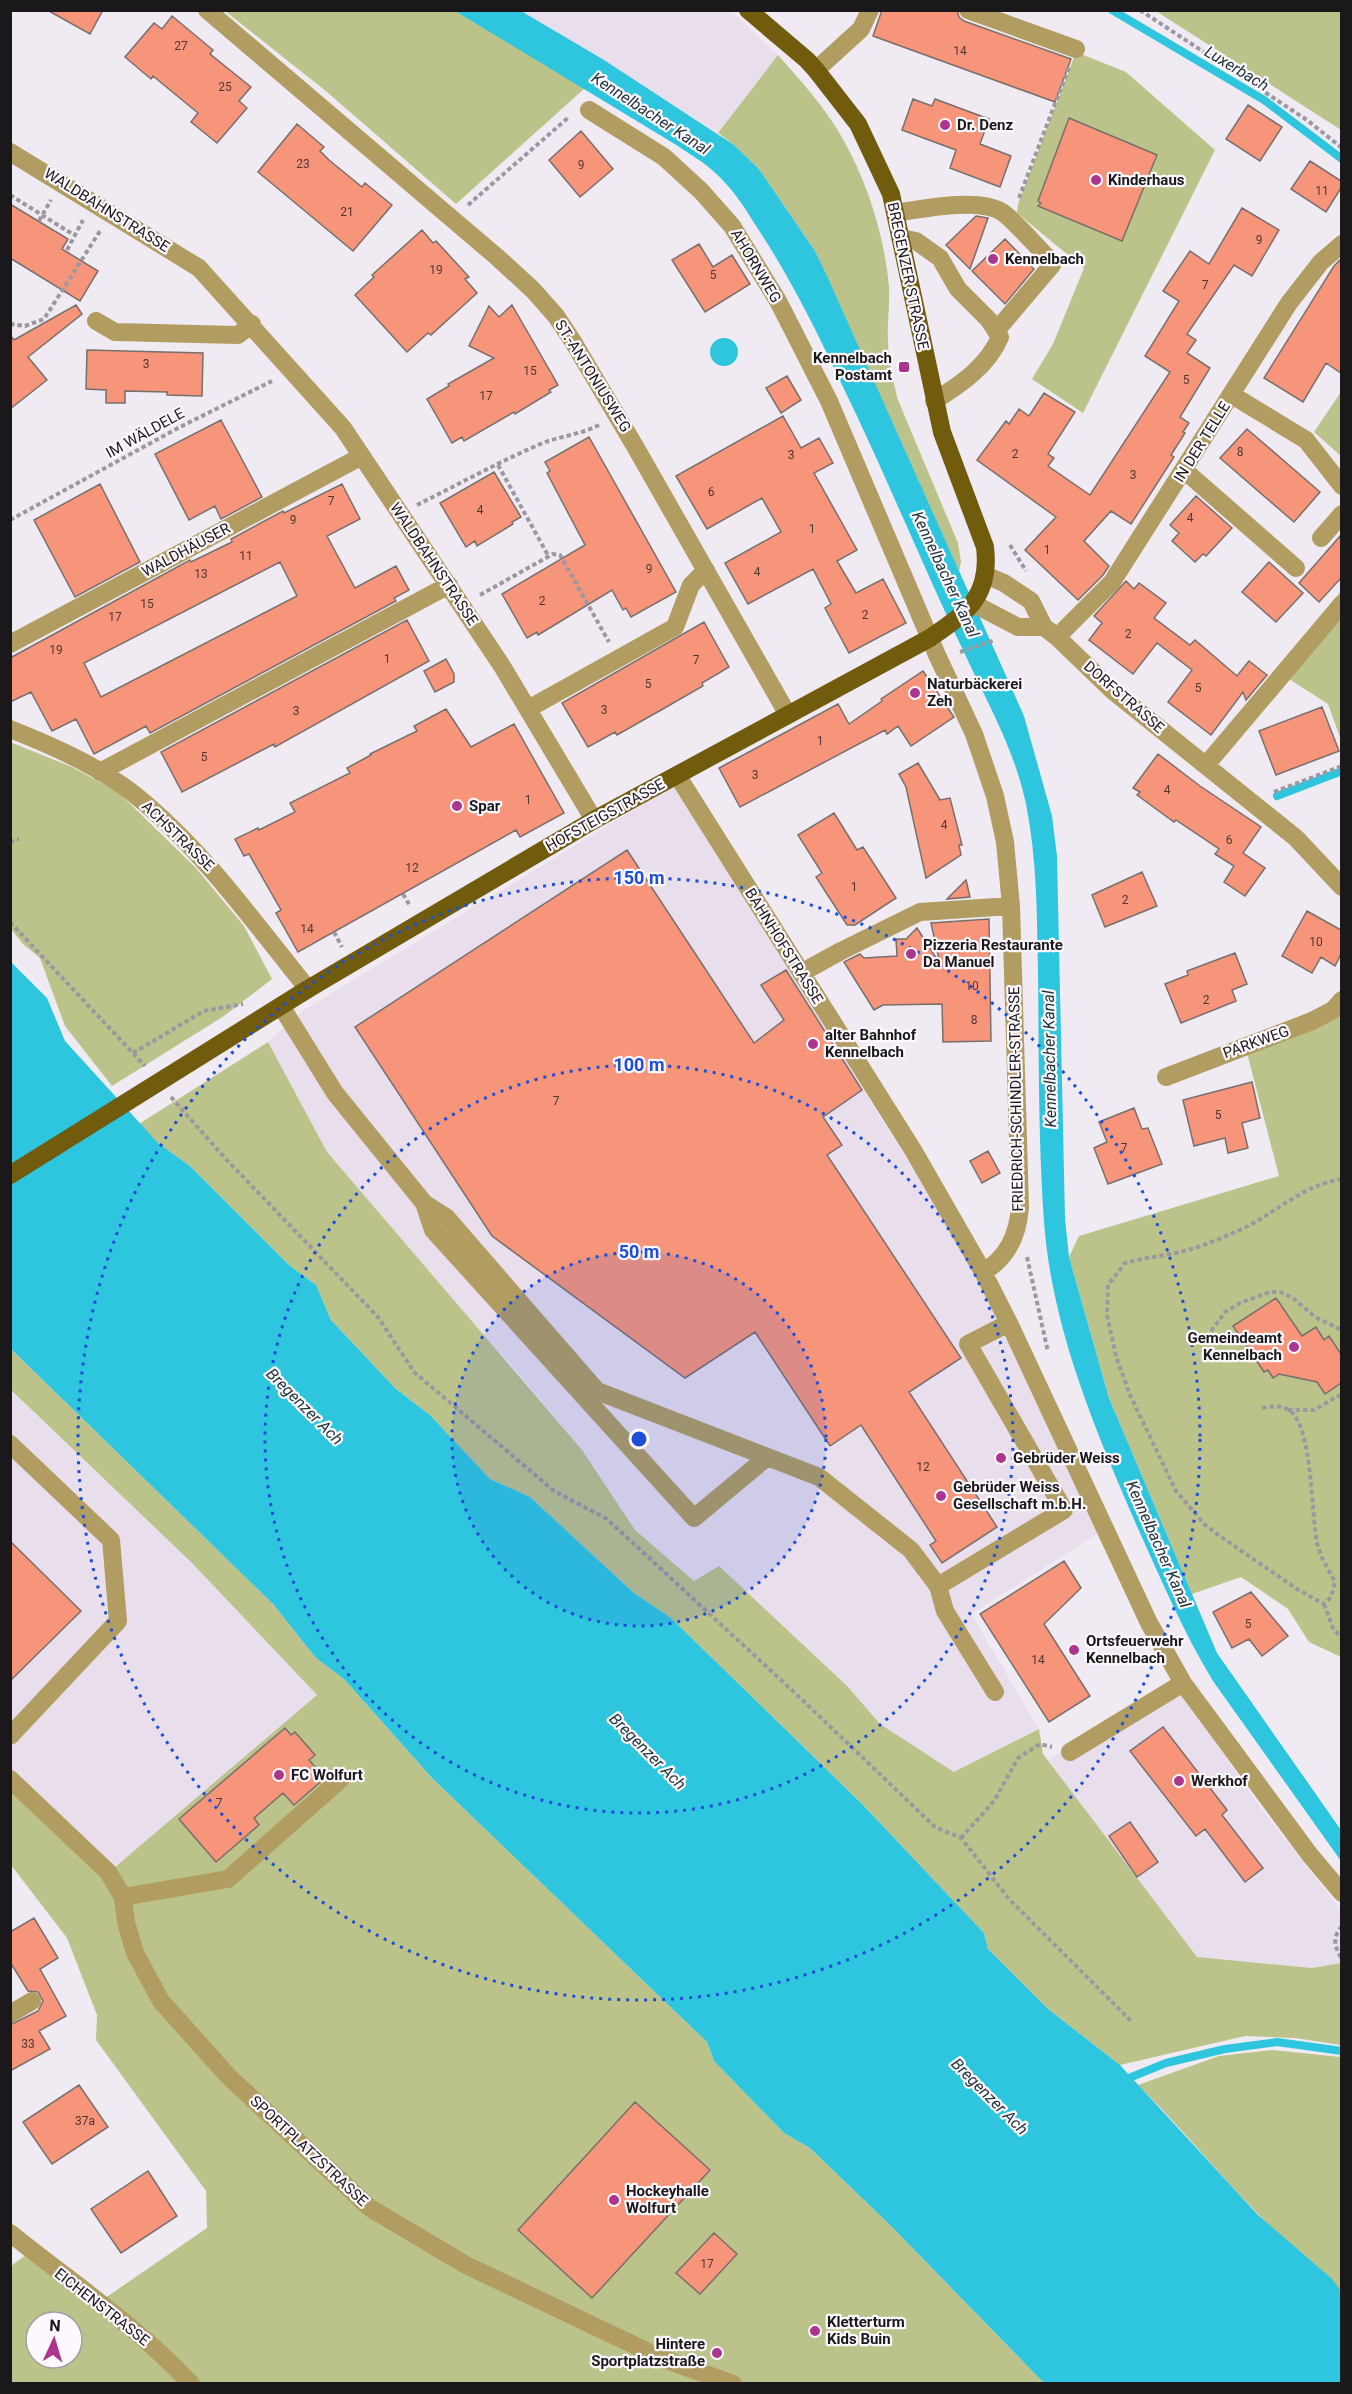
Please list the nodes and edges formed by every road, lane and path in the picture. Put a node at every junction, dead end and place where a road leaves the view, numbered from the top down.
1 (207, 10) edge
2 (748, 10) edge
3 (870, 10) edge
4 (968, 10) edge
5 (1140, 10) edge
6 (1076, 49) joint
7 (816, 70) junction
8 (589, 110) joint
9 (1341, 148) edge
10 (10, 152) edge
11 (10, 195) edge
12 (94, 202) junction
13 (111, 213) junction
14 (895, 213) junction
15 (452, 219) junction
16 (1010, 221) junction
17 (74, 235) junction
18 (901, 238) junction
19 (1341, 244) edge
20 (67, 250) dead end
21 (96, 321) dead end
22 (10, 324) edge
23 (252, 324) junction
24 (996, 330) junction
25 (293, 371) junction
26 (1232, 394) junction
27 (934, 401) junction
28 (617, 414) junction
29 (362, 456) junction
30 (498, 465) junction
31 (1185, 470) junction
32 (1341, 486) edge
33 (401, 514) junction
34 (1341, 514) edge
35 (10, 520) edge
36 (1321, 538) dead end
37 (549, 556) junction
38 (1296, 568) dead end
39 (706, 570) junction
40 (984, 580) junction
41 (449, 585) junction
42 (974, 604) junction
43 (1341, 604) edge
44 (462, 605) junction
45 (1050, 632) junction
46 (930, 638) junction
47 (993, 640) dead end
48 (10, 644) edge
49 (962, 651) dead end
50 (618, 658) junction
51 (528, 709) junction
52 (788, 715) junction
53 (10, 729) edge
54 (1206, 765) junction
55 (1341, 766) edge
56 (100, 772) junction
57 (677, 775) junction
58 (1257, 805) junction
59 (594, 820) junction
60 (18, 839) dead end
61 (10, 842) edge
62 (1338, 878) edge
63 (403, 894) dead end
64 (411, 906) dead end
65 (1011, 906) junction
66 (10, 922) edge
67 (334, 932) dead end
68 (342, 947) dead end
69 (801, 973) junction
70 (308, 989) junction
71 (1341, 1000) edge
72 (246, 1003) dead end
73 (281, 1006) junction
74 (133, 1053) junction
75 (148, 1070) dead end
76 (1166, 1077) dead end
77 (171, 1096) dead end
78 (10, 1175) edge
79 (1341, 1179) edge
80 (424, 1203) junction
81 (1011, 1244) junction
82 (983, 1272) junction
83 (1039, 1318) dead end
84 (1009, 1323) junction
85 (1341, 1330) edge
86 (1211, 1331) dead end
87 (1341, 1394) edge
88 (1262, 1408) dead end
89 (1288, 1410) junction
90 (10, 1444) edge
91 (766, 1458) junction
92 (1078, 1472) junction
93 (1050, 1486) junction
94 (938, 1586) junction
95 (1324, 1604) junction
96 (1341, 1639) edge
97 (1183, 1683) junction
98 (995, 1692) dead end
99 (10, 1736) edge
100 (1070, 1752) joint
101 (10, 1779) edge
102 (341, 1779) dead end
103 (961, 1838) junction
104 (1341, 1893) edge
105 (123, 1897) junction
106 (1341, 1926) edge
107 (1341, 1959) edge
108 (32, 2001) dead end
109 (10, 2014) edge
110 (1132, 2022) dead end
111 (10, 2233) edge
112 (191, 2384) edge
113 (733, 2384) edge

1 - 15 street, ST.-ANTONIUSWEG
2 - 7 main road, BREGENZER STRASSE
3 - 7 street
4 - 6 street
5 - 9 path
6 - 16 path
7 - 14 main road, BREGENZER STRASSE
8 - 15 path
8 - 46 street, AHORNWEG
10 - 12 street, WALDBAHNSTRASSE
11 - 17 path
12 - 13 street, WALDBAHNSTRASSE
12 - 17 path
13 - 22 path
13 - 23 street, WALDBAHNSTRASSE
14 - 16 street
14 - 18 main road, BREGENZER STRASSE
15 - 28 street, ST.-ANTONIUSWEG
16 - 24 street
17 - 20 path
18 - 24 street
18 - 27 main road, BREGENZER STRASSE
19 - 26 street, IN DER TELLE
21 - 23 street
23 - 25 street, WALDBAHNSTRASSE
24 - 27 street
25 - 29 street, WALDBAHNSTRASSE
25 - 35 path, IM WÄLDELE
26 - 31 street, IN DER TELLE
26 - 32 street
27 - 40 main road, BREGENZER STRASSE
28 - 30 path
28 - 39 street, ST.-ANTONIUSWEG
29 - 33 street, WALDBAHNSTRASSE
29 - 48 street, WALDHÄUSER
30 - 33 path
30 - 37 path
31 - 38 street
31 - 45 street, IN DER TELLE
33 - 41 street, WALDBAHNSTRASSE
34 - 36 street
37 - 44 path
37 - 50 path
39 - 50 street
39 - 52 street, ST.-ANTONIUSWEG
40 - 42 main road, HOFSTEIGSTRASSE
40 - 45 street, DORFSTRASSE
41 - 44 street, WALDBAHNSTRASSE
41 - 56 street
42 - 45 street
42 - 46 main road, HOFSTEIGSTRASSE
43 - 54 street
44 - 51 street, WALDBAHNSTRASSE
45 - 54 street, DORFSTRASSE
46 - 52 main road, HOFSTEIGSTRASSE
46 - 65 street, FRIEDRICH-SCHINDLER-STRASSE
47 - 49 path
50 - 51 street
51 - 59 street, WALDBAHNSTRASSE
52 - 57 main road, HOFSTEIGSTRASSE
53 - 56 street, ACHSTRASSE
54 - 58 street, DORFSTRASSE
55 - 58 path
56 - 70 street, ACHSTRASSE
57 - 59 main road, HOFSTEIGSTRASSE
57 - 69 street, BAHNHOFSTRASSE
58 - 62 street, DORFSTRASSE
59 - 70 main road, HOFSTEIGSTRASSE
60 - 61 path
63 - 64 path
65 - 69 street
65 - 81 street, FRIEDRICH-SCHINDLER-STRASSE
66 - 74 path
67 - 68 path
69 - 82 street, BAHNHOFSTRASSE
70 - 73 main road, HOFSTEIGSTRASSE
71 - 76 street, PARKWEG
72 - 74 path
73 - 78 main road, HOFSTEIGSTRASSE
73 - 80 street
74 - 75 path
77 - 103 path
79 - 95 path
80 - 91 street
80 - 91 street
81 - 82 street, FRIEDRICH-SCHINDLER-STRASSE
81 - 83 path
82 - 84 street
84 - 92 street
84 - 93 street
85 - 86 path
87 - 89 path
88 - 89 path
89 - 95 path
90 - 99 street
91 - 94 street
92 - 93 street
92 - 97 street
93 - 94 street
94 - 98 street
95 - 96 path
97 - 100 street
97 - 104 street
100 - 103 path
101 - 105 street, SPORTPLATZSTRASSE
102 - 105 street
103 - 110 path
105 - 113 street, SPORTPLATZSTRASSE
106 - 107 path
108 - 109 street
111 - 112 street, EICHENSTRASSE

